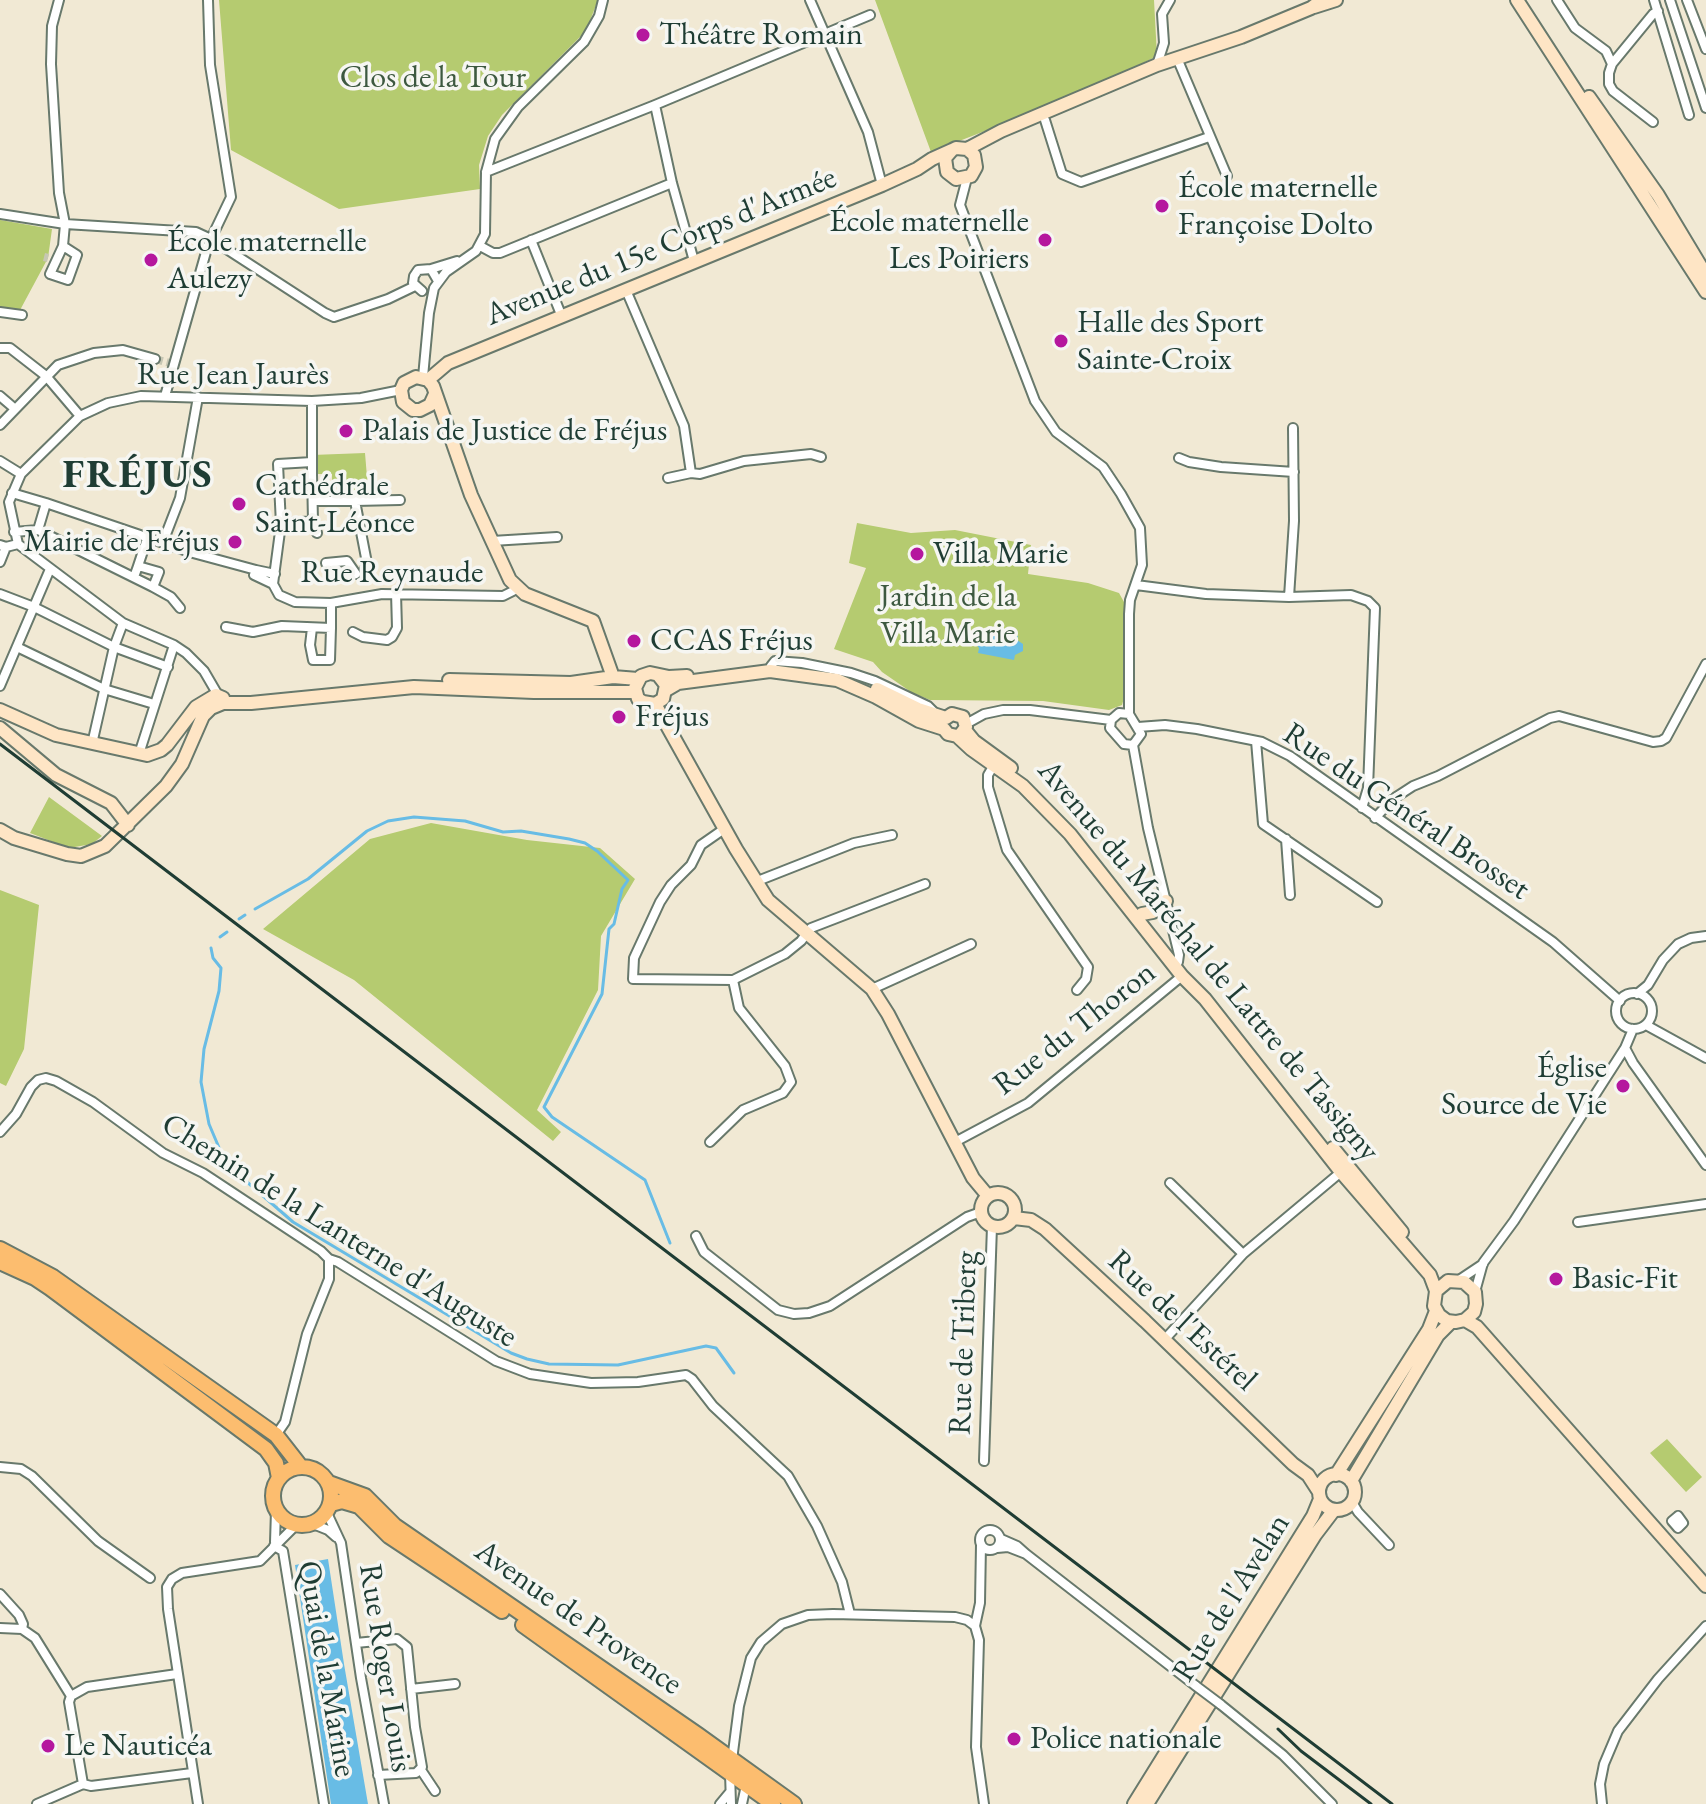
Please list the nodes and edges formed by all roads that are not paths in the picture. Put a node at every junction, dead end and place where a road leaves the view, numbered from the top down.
1 (59, 0) edge
2 (208, 0) edge
3 (603, 0) edge
4 (810, 0) edge
5 (1170, 0) edge
6 (1336, 0) edge
7 (1517, 0) edge
8 (1527, 0) edge
9 (1557, 0) edge
10 (1654, 0) edge
11 (1670, 0) edge
12 (1687, 0) edge
13 (1316, 4) edge
14 (1658, 11) junction
15 (870, 15) dead end
16 (825, 34) junction
17 (1704, 38) edge
18 (1706, 49) edge
19 (1179, 62) junction
20 (1612, 64) junction
21 (1157, 65) junction
22 (655, 105) junction
23 (1706, 108) edge
24 (1689, 115) dead end
25 (1045, 120) junction
26 (1653, 122) dead end
27 (1209, 137) junction
28 (967, 149) junction
29 (952, 150) junction
30 (976, 160) junction
31 (945, 168) junction
32 (917, 169) junction
33 (486, 172) junction
34 (1227, 176) dead end
35 (967, 178) junction
36 (672, 183) junction
37 (882, 185) junction
38 (0, 214) edge
39 (65, 224) junction
40 (211, 239) junction
41 (531, 240) junction
42 (63, 246) dead end
43 (480, 246) junction
44 (464, 259) junction
45 (694, 261) junction
46 (431, 269) junction
47 (1706, 275) edge
48 (436, 284) junction
49 (418, 289) junction
50 (626, 290) junction
51 (1706, 292) edge
52 (0, 312) edge
53 (429, 313) junction
54 (22, 315) dead end
55 (562, 317) junction
56 (0, 348) edge
57 (426, 358) junction
58 (155, 359) tunnel mouth
59 (442, 366) junction
60 (46, 376) junction
61 (426, 379) junction
62 (401, 390) junction
63 (0, 396) edge
64 (165, 396) junction
65 (198, 397) junction
66 (432, 399) junction
67 (312, 401) junction
68 (14, 408) junction
69 (80, 416) junction
70 (0, 425) edge
71 (1293, 428) dead end
72 (821, 457) dead end
73 (1179, 458) dead end
74 (0, 461) edge
75 (312, 462) junction
76 (1294, 472) junction
77 (691, 473) junction
78 (21, 474) junction
79 (668, 478) dead end
80 (7, 499) edge
81 (400, 500) dead end
82 (313, 501) junction
83 (355, 501) junction
84 (46, 503) junction
85 (313, 521) junction
86 (281, 524) junction
87 (38, 530) junction
88 (14, 532) junction
89 (317, 533) dead end
90 (148, 536) junction
91 (557, 537) dead end
92 (492, 541) junction
93 (163, 542) junction
94 (18, 544) junction
95 (3, 546) edge
96 (0, 562) edge
97 (326, 563) dead end
98 (138, 566) junction
99 (50, 569) junction
100 (365, 569) dead end
101 (256, 570) junction
102 (275, 574) junction
103 (356, 574) dead end
104 (134, 577) junction
105 (1136, 585) junction
106 (153, 587) junction
107 (273, 587) junction
108 (513, 591) junction
109 (396, 593) junction
110 (0, 594) edge
111 (1289, 597) junction
112 (331, 603) junction
113 (34, 607) junction
114 (180, 608) dead end
115 (123, 623) junction
116 (226, 627) dead end
117 (312, 628) junction
118 (331, 628) junction
119 (353, 632) dead end
120 (174, 645) junction
121 (17, 647) junction
122 (114, 647) junction
123 (1706, 664) edge
124 (168, 667) junction
125 (659, 676) junction
126 (609, 682) junction
127 (0, 686) edge
128 (637, 686) junction
129 (104, 689) junction
130 (666, 690) junction
131 (218, 700) junction
132 (154, 704) junction
133 (655, 704) junction
134 (0, 710) edge
135 (1129, 714) junction
136 (1111, 720) junction
137 (942, 721) junction
138 (1138, 727) junction
139 (0, 728) edge
140 (963, 730) junction
141 (1256, 741) junction
142 (92, 744) junction
143 (1133, 745) junction
144 (139, 754) junction
145 (994, 765) junction
146 (1362, 808) junction
147 (1375, 818) junction
148 (128, 825) junction
149 (724, 829) junction
150 (0, 830) edge
151 (892, 835) dead end
152 (1286, 839) junction
153 (755, 882) junction
154 (925, 884) dead end
155 (1290, 895) dead end
156 (1166, 901) junction
157 (1377, 902) dead end
158 (1142, 914) junction
159 (807, 934) junction
160 (1706, 936) edge
161 (971, 944) dead end
162 (1178, 962) junction
163 (1182, 976) junction
164 (733, 980) junction
165 (872, 989) junction
166 (1077, 990) dead end
167 (1637, 994) junction
168 (1620, 1001) junction
169 (1646, 1025) junction
170 (1633, 1029) junction
171 (1625, 1048) junction
172 (1706, 1058) edge
173 (0, 1132) edge
174 (710, 1142) dead end
175 (955, 1142) junction
176 (1706, 1165) edge
177 (1341, 1172) junction
178 (1170, 1183) dead end
179 (988, 1196) junction
180 (1373, 1197) junction
181 (1706, 1204) edge
182 (981, 1212) junction
183 (1014, 1218) junction
184 (1578, 1222) dead end
185 (992, 1226) junction
186 (696, 1236) dead end
187 (0, 1249) edge
188 (1243, 1254) junction
189 (329, 1259) junction
190 (0, 1262) edge
191 (1483, 1263) junction
192 (1454, 1280) junction
193 (1436, 1291) junction
194 (1475, 1292) junction
195 (1436, 1311) junction
196 (1463, 1318) junction
197 (1165, 1339) junction
198 (276, 1435) junction
199 (984, 1461) dead end
200 (0, 1467) edge
201 (301, 1467) junction
202 (1308, 1475) junction
203 (1331, 1476) junction
204 (279, 1478) junction
205 (1351, 1481) junction
206 (329, 1483) junction
207 (1319, 1496) junction
208 (1352, 1502) junction
209 (329, 1508) junction
210 (276, 1510) junction
211 (1334, 1510) junction
212 (313, 1524) junction
213 (296, 1525) junction
214 (340, 1540) junction
215 (275, 1544) junction
216 (981, 1544) junction
217 (996, 1545) junction
218 (1389, 1545) dead end
219 (981, 1566) junction
220 (1706, 1576) edge
221 (150, 1578) dead end
222 (1706, 1586) edge
223 (0, 1594) edge
224 (980, 1600) junction
225 (850, 1614) junction
226 (961, 1618) junction
227 (975, 1626) junction
228 (1706, 1626) edge
229 (0, 1628) edge
230 (22, 1629) junction
231 (356, 1643) junction
232 (177, 1674) junction
233 (455, 1684) dead end
234 (411, 1689) junction
235 (71, 1696) junction
236 (731, 1766) junction
237 (421, 1770) junction
238 (192, 1773) junction
239 (378, 1775) junction
240 (748, 1779) junction
241 (83, 1784) junction
242 (435, 1791) dead end
243 (730, 1791) junction
244 (37, 1804) edge
245 (198, 1804) edge
246 (324, 1804) edge
247 (384, 1804) edge
248 (720, 1804) edge
249 (731, 1804) edge
250 (742, 1804) edge
251 (773, 1804) edge
252 (794, 1804) edge
253 (984, 1804) edge
254 (1134, 1804) edge
255 (1147, 1804) edge
256 (1332, 1804) edge
257 (1602, 1804) edge

1 - 39 street
2 - 40 street
3 - 33 street
4 - 16 street
5 - 21 street
6 - 13 main road
7 - 51 main road
8 - 47 main road
9 - 20 street
10 - 14 street
11 - 23 street
12 - 17 street
13 - 19 main road
14 - 20 street
14 - 24 street
15 - 16 street
16 - 22 street
16 - 37 street
17 - 18 street
19 - 21 main road
19 - 25 main road
19 - 27 street
20 - 26 street
21 - 28 main road
22 - 33 street
22 - 36 street
25 - 27 street
25 - 30 main road
27 - 34 street
28 - 29 main road
28 - 30 main road
29 - 31 main road
29 - 32 main road, Avenue du 15e Corps d'Armée
30 - 35 main road
31 - 32 main road, Avenue du 15e Corps d'Armée
31 - 35 main road
32 - 37 main road, Avenue du 15e Corps d'Armée
33 - 43 street
35 - 105 street
36 - 41 street
36 - 45 street
37 - 45 main road, Avenue du 15e Corps d'Armée
38 - 39 street
39 - 40 street
39 - 42 street
40 - 49 street
40 - 64 street
41 - 43 street
41 - 55 street
43 - 44 street
44 - 46 street
44 - 48 street
45 - 50 main road, Avenue du 15e Corps d'Armée
46 - 48 street
46 - 49 street
48 - 49 street
48 - 53 street
49 - 53 street
50 - 55 main road, Avenue du 15e Corps d'Armée
50 - 77 street
52 - 54 street
53 - 57 street
55 - 59 main road, Avenue du 15e Corps d'Armée
56 - 60 street
57 - 59 street
57 - 61 street
58 - 60 street
59 - 61 main road, Avenue du 15e Corps d'Armée
60 - 68 street
60 - 69 street
61 - 62 main road
61 - 66 main road
62 - 66 main road
62 - 67 street, Rue Jean Jaurès
63 - 68 street
64 - 65 street, Rue Jean Jaurès
64 - 69 street, Rue Jean Jaurès
65 - 67 street, Rue Jean Jaurès
65 - 93 street
66 - 92 main road
66 - 108 main road
67 - 75 street
68 - 70 street
69 - 78 street, Rue Jean Jaurès
71 - 76 street
72 - 77 street
73 - 76 street
74 - 78 street
75 - 82 street
75 - 86 street
76 - 111 street
77 - 79 street
78 - 80 street, Rue Jean Jaurès
80 - 84 street
80 - 88 street
81 - 83 street
82 - 83 street
82 - 85 street
83 - 100 street
84 - 87 street
84 - 90 street
85 - 86 street
85 - 89 street
86 - 102 street
87 - 88 street
87 - 104 street
88 - 94 street
90 - 93 street
90 - 98 street
91 - 92 street
92 - 126 main road
93 - 101 street
94 - 95 street
94 - 99 street
95 - 96 street
97 - 103 street
98 - 104 street
98 - 106 street
99 - 113 street
99 - 115 street
101 - 102 street
101 - 107 street, Rue Reynaude
102 - 107 street
104 - 106 street
105 - 111 street
105 - 135 street
106 - 114 street
107 - 112 street, Rue Reynaude
108 - 109 street, Rue Reynaude
108 - 126 main road
109 - 112 street, Rue Reynaude
109 - 119 street
110 - 113 street
111 - 146 street
112 - 118 street
113 - 121 street
113 - 122 street
115 - 120 street
115 - 122 street
116 - 117 street
117 - 118 street
117 - 118 street
120 - 124 street
120 - 131 street
121 - 127 street
121 - 129 street
122 - 124 street
122 - 129 street
123 - 147 street
124 - 132 street
125 - 128 main road
125 - 130 main road
125 - 137 main road
126 - 128 main road
126 - 131 main road
128 - 133 main road
129 - 132 street
129 - 142 street
130 - 133 main road
130 - 137 main road
131 - 144 main road
131 - 148 main road
132 - 144 street
133 - 149 main road
134 - 142 main road
135 - 136 street
135 - 138 street
136 - 140 street
136 - 143 street
137 - 140 main road
137 - 140 main road
138 - 141 street, Rue du Général Brosset
138 - 143 street
139 - 148 main road
140 - 145 main road, Avenue du Maréchal de Lattre de Tassigny
140 - 158 main road, Avenue du Maréchal de Lattre de Tassigny
141 - 146 street, Rue du Général Brosset
141 - 152 street
142 - 144 main road
143 - 156 street
145 - 163 main road, Avenue du Maréchal de Lattre de Tassigny
145 - 166 street
146 - 147 street, Rue du Général Brosset
147 - 168 street, Rue du Général Brosset
148 - 150 main road
149 - 153 main road
149 - 164 street
151 - 153 street
152 - 155 street
152 - 157 street
153 - 159 main road
154 - 159 street
156 - 158 main road
156 - 162 street
158 - 162 main road, Avenue du Maréchal de Lattre de Tassigny
159 - 164 street
159 - 165 main road
160 - 167 street
161 - 165 street
162 - 180 main road, Avenue du Maréchal de Lattre de Tassigny
163 - 175 street, Rue du Thoron
163 - 177 main road, Avenue du Maréchal de Lattre de Tassigny
164 - 174 street
165 - 175 main road
167 - 168 street
167 - 169 street
168 - 170 street
169 - 170 street
169 - 172 street
170 - 171 street
171 - 176 street
171 - 191 street
173 - 189 street, Chemin de la Lanterne d'Auguste
175 - 179 main road
177 - 180 street, Avenue du Maréchal de Lattre de Tassigny
177 - 188 street
177 - 193 main road, Avenue du Maréchal de Lattre de Tassigny
178 - 188 street
179 - 182 main road
179 - 183 main road
180 - 192 main road, Avenue du Maréchal de Lattre de Tassigny
181 - 184 street
182 - 185 main road
182 - 186 street
183 - 185 main road
183 - 197 main road, Rue de l'Estérel
185 - 199 street, Rue de Triberg
187 - 198 main road
188 - 197 street
189 - 198 street
189 - 225 street, Chemin de la Lanterne d'Auguste
190 - 204 main road
191 - 192 street
191 - 194 street
192 - 193 main road
192 - 194 main road, Avenue du Maréchal de Lattre de Tassigny
193 - 195 main road
194 - 196 main road
195 - 196 main road
195 - 203 main road
196 - 205 main road
196 - 220 main road
196 - 222 main road
197 - 202 main road, Rue de l'Estérel
198 - 201 main road
200 - 221 street
201 - 204 main road
201 - 206 main road
202 - 203 main road
202 - 207 main road, Rue de l'Estérel
203 - 205 main road
203 - 207 main road
204 - 210 main road
205 - 208 main road
206 - 209 main road
206 - 236 main road, Avenue de Provence
207 - 211 main road
207 - 254 main road, Rue de l'Avelan
208 - 211 main road
208 - 218 street
209 - 212 main road
209 - 214 street, Rue Roger Louis
209 - 236 main road, Avenue de Provence
210 - 213 main road
210 - 215 street
211 - 255 main road, Rue de l'Avelan
212 - 213 main road
212 - 214 street, Rue Roger Louis
213 - 215 street
214 - 231 street, Rue Roger Louis
215 - 232 street
215 - 246 street, Quai de la Marine
216 - 217 street
216 - 217 street
216 - 219 street
217 - 219 street
217 - 256 street, bridge
219 - 224 street
223 - 230 street
224 - 226 street
224 - 227 street
225 - 226 street
225 - 236 street
226 - 227 street
227 - 253 street
228 - 257 street
229 - 230 street
230 - 235 street
231 - 234 street
231 - 239 street, Rue Roger Louis
232 - 235 street
232 - 238 street
233 - 234 street
234 - 237 street
235 - 241 street
236 - 240 main road, Avenue de Provence
236 - 243 street
237 - 239 street
237 - 242 street
238 - 241 street
238 - 245 street
239 - 247 street, Rue Roger Louis
240 - 250 street
240 - 251 main road, Avenue de Provence
240 - 252 main road, Avenue de Provence
241 - 244 street
243 - 248 street
243 - 249 street

